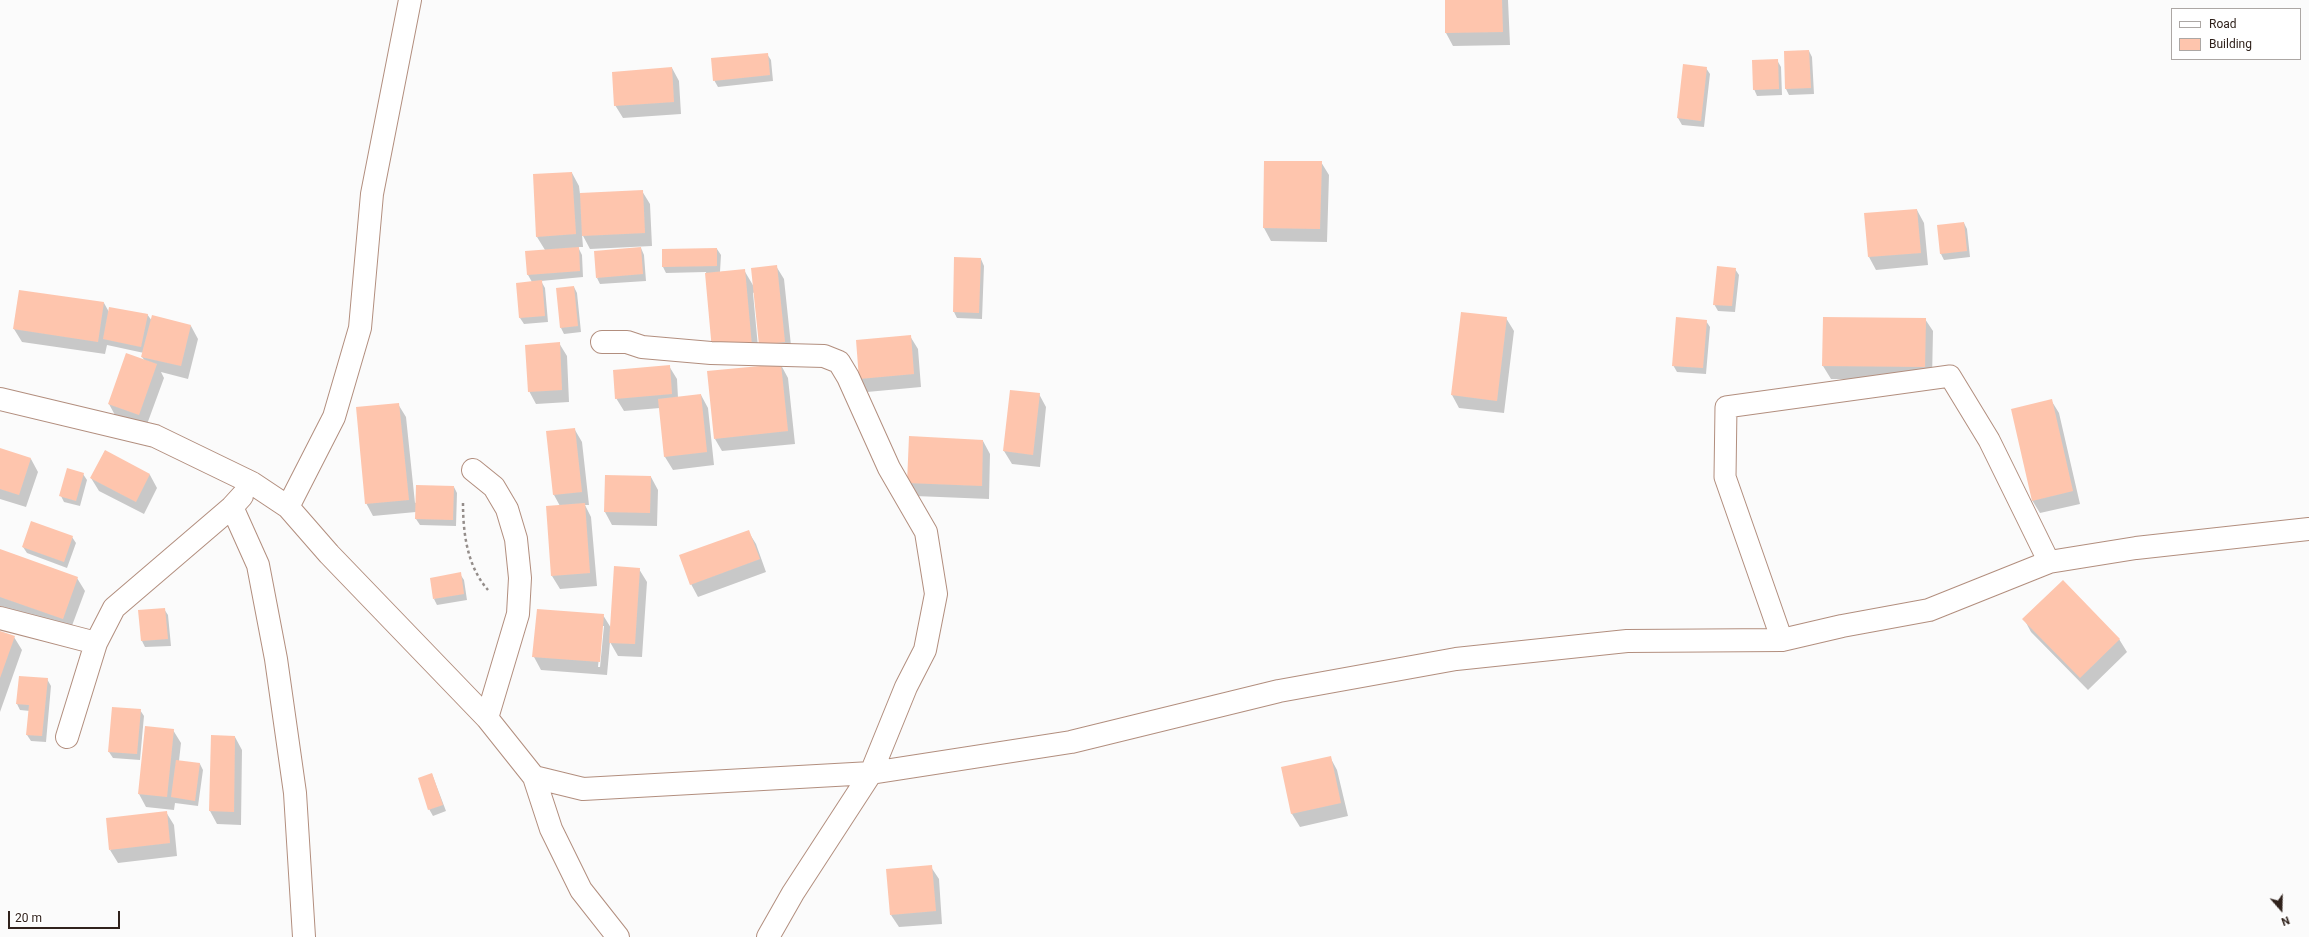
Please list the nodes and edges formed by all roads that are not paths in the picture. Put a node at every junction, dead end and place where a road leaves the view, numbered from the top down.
1 (410, 0) edge
2 (602, 342) dead end
3 (0, 399) edge
4 (473, 470) road end
5 (252, 483) junction
6 (232, 507) junction
7 (288, 507) junction
8 (2309, 529) edge
9 (2049, 562) junction
10 (0, 618) edge
11 (1782, 640) junction
12 (96, 643) junction
13 (488, 718) junction
14 (67, 737) dead end
15 (871, 773) junction
16 (534, 777) junction
17 (304, 937) edge
18 (618, 937) edge
19 (768, 937) edge

1 - 7 street
2 - 15 street
3 - 5 street
4 - 13 street
5 - 6 street
5 - 7 street
6 - 12 street
6 - 17 street
7 - 13 street
8 - 9 street
9 - 11 street
9 - 11 lane
10 - 12 street
11 - 15 street
12 - 14 street
13 - 16 street
15 - 16 street
15 - 19 street
16 - 18 street

